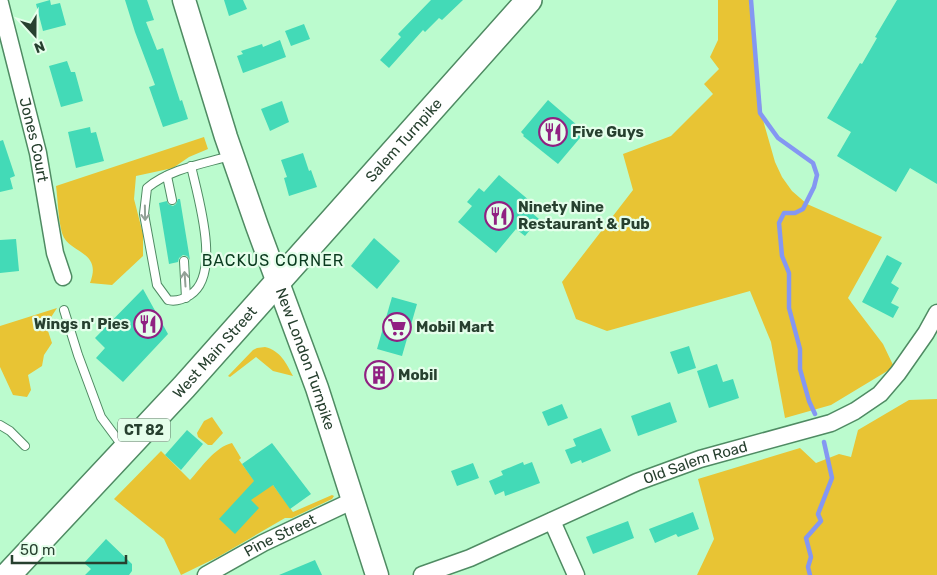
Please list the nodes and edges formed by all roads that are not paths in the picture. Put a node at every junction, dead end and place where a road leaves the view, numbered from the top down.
1 (184, 0) edge
2 (529, 0) edge
3 (0, 3) edge
4 (232, 156) junction
5 (191, 166) junction
6 (167, 176) junction
7 (172, 200) dead end
8 (184, 261) dead end
9 (63, 277) dead end
10 (278, 283) junction
11 (186, 298) junction
12 (64, 310) dead end
13 (937, 313) edge
14 (932, 338) edge
15 (0, 425) edge
16 (25, 446) dead end
17 (125, 450) junction
18 (354, 500) junction
19 (552, 521) junction
20 (8, 575) edge
21 (206, 575) edge
22 (377, 575) edge
23 (422, 575) edge
24 (576, 575) edge

1 - 4 main road, New London Turnpike
2 - 10 main road, Salem Turnpike / CT 82
3 - 9 street, Jones Court
4 - 5 lane
4 - 10 main road, New London Turnpike
5 - 6 lane
5 - 11 lane
6 - 7 lane
6 -> 11 lane
11 -> 8 lane
10 - 17 main road, West Main Street / CT 82
10 - 18 main road, New London Turnpike
12 - 17 lane
13 - 14 street, Old Salem Road
14 - 19 street, Old Salem Road
15 - 16 lane
17 - 20 main road, West Main Street / CT 82
18 - 21 street, Pine Street
18 - 22 main road, New London Turnpike
19 - 23 street, Old Salem Road
19 - 24 street

